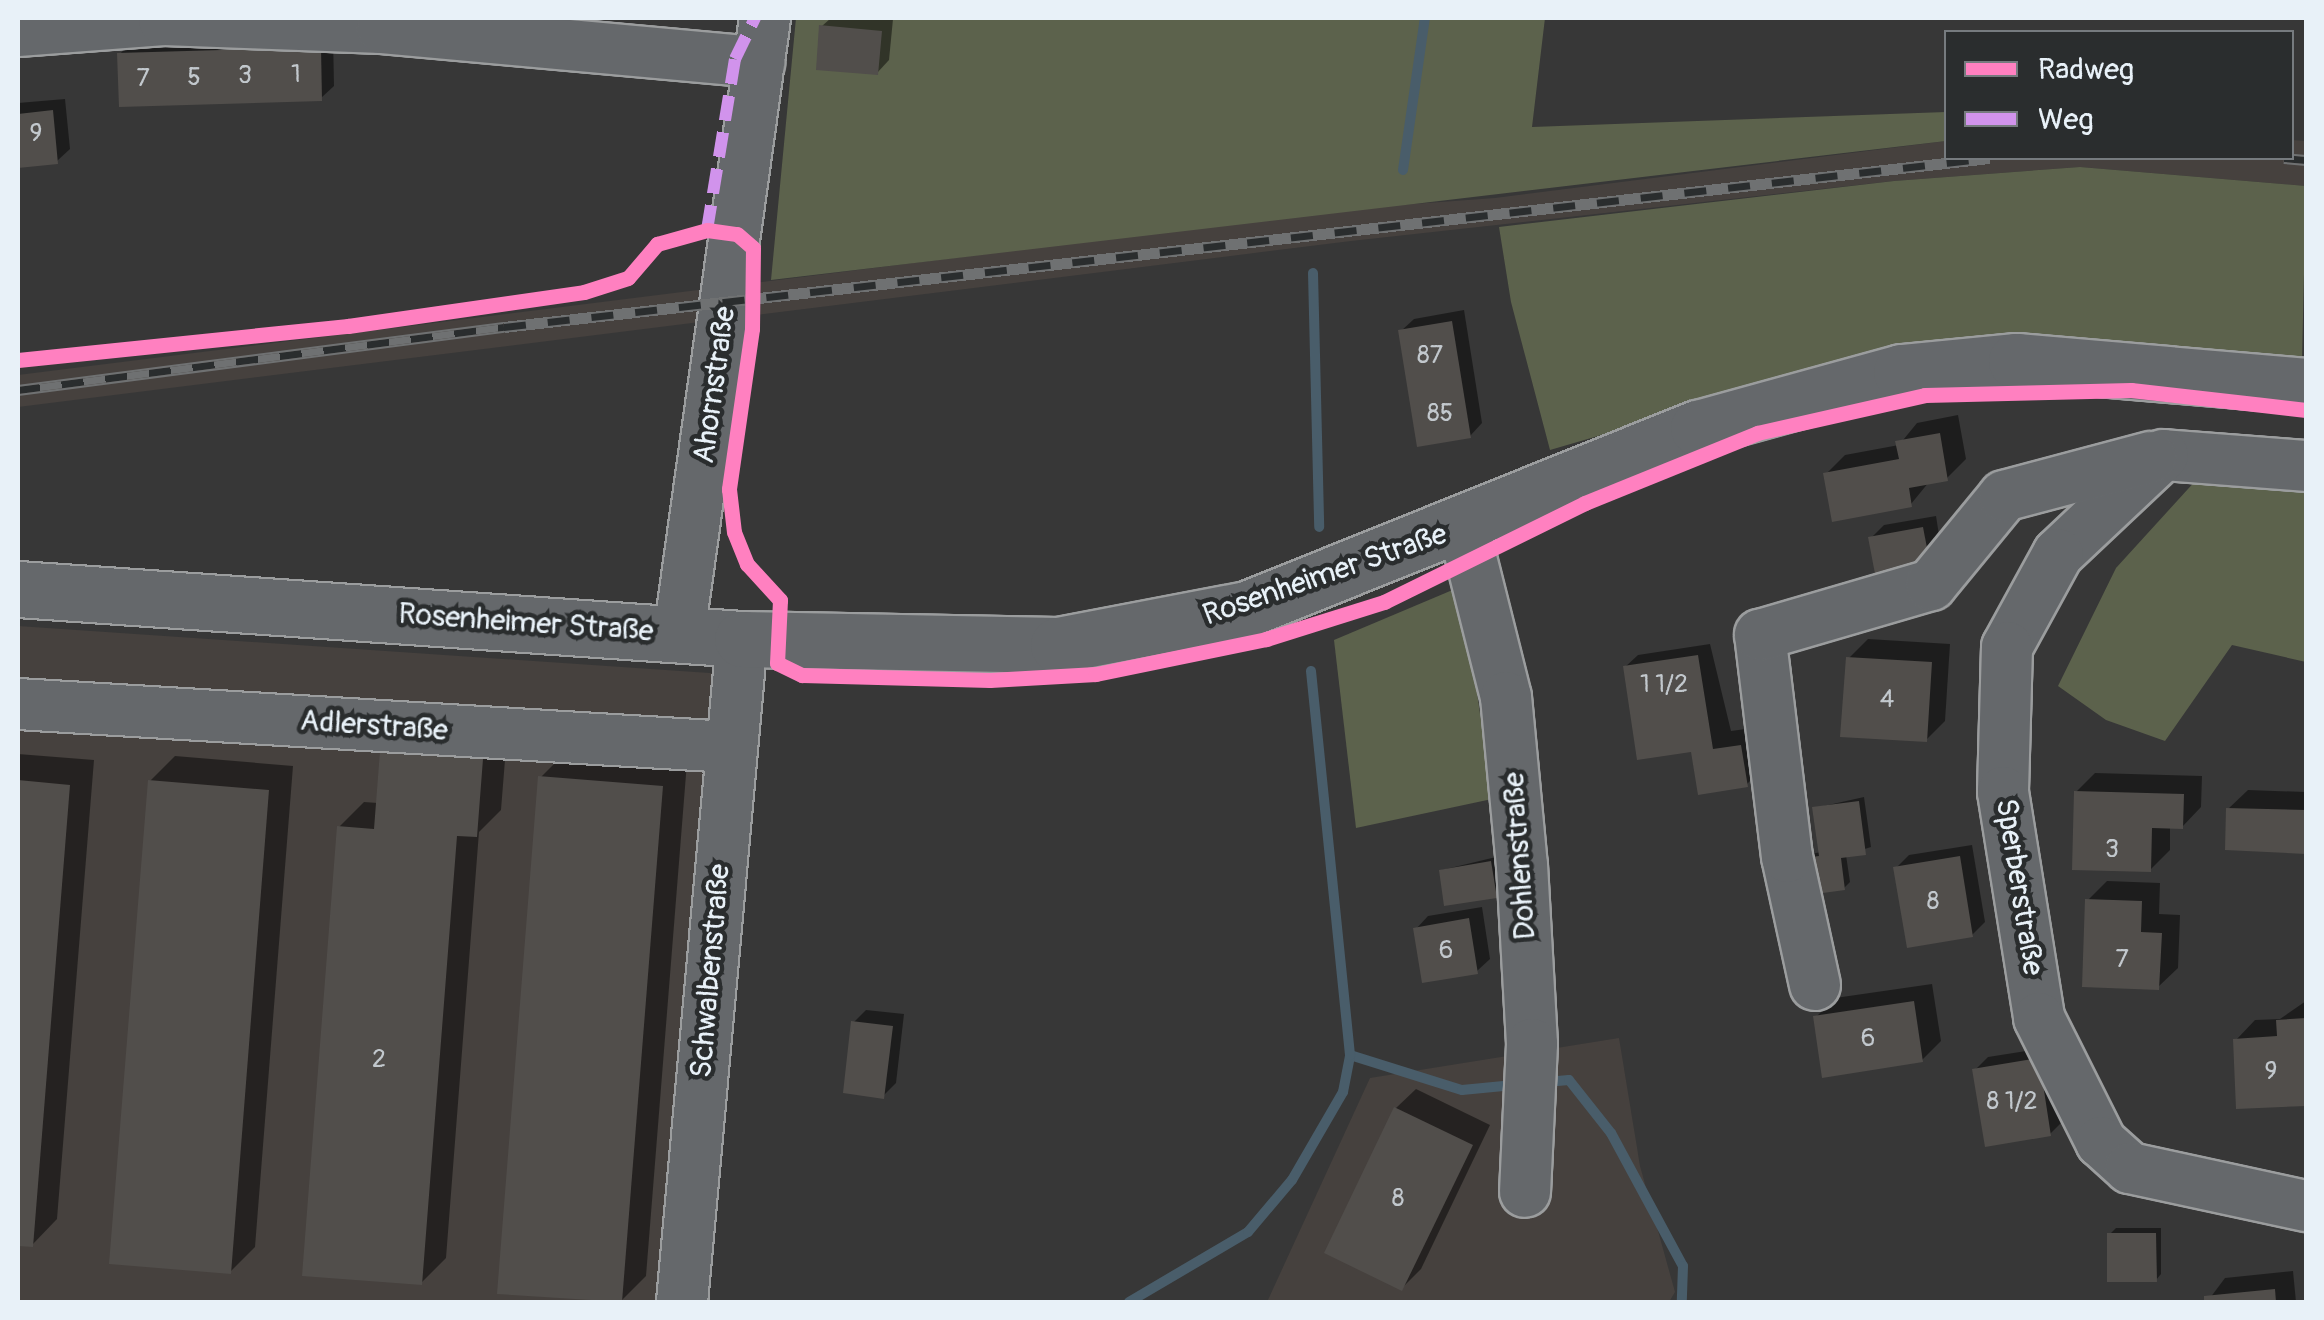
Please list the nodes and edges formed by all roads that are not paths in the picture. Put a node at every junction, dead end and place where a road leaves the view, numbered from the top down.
1 (18, 31) edge
2 (762, 40) edge
3 (2306, 386) edge
4 (2164, 455) junction
5 (2306, 466) edge
6 (1463, 526) junction
7 (18, 589) edge
8 (679, 634) junction
9 (742, 639) junction
10 (18, 704) edge
11 (730, 748) junction
12 (1815, 985) dead end
13 (1525, 1192) dead end
14 (2306, 1206) edge
15 (682, 1302) edge

1 - 2 street
2 - 8 street, Ahornstraße
3 - 6 main road, Rosenheimer Straße
4 - 5 street
4 - 12 street
4 - 14 street, Sperberstraße
6 - 9 main road, Rosenheimer Straße
6 - 13 street, Dohlenstraße
7 - 8 main road, Rosenheimer Straße
8 - 9 main road, Rosenheimer Straße
9 - 11 street, Schwalbenstraße
10 - 11 street, Adlerstraße
11 - 15 street, Schwalbenstraße

